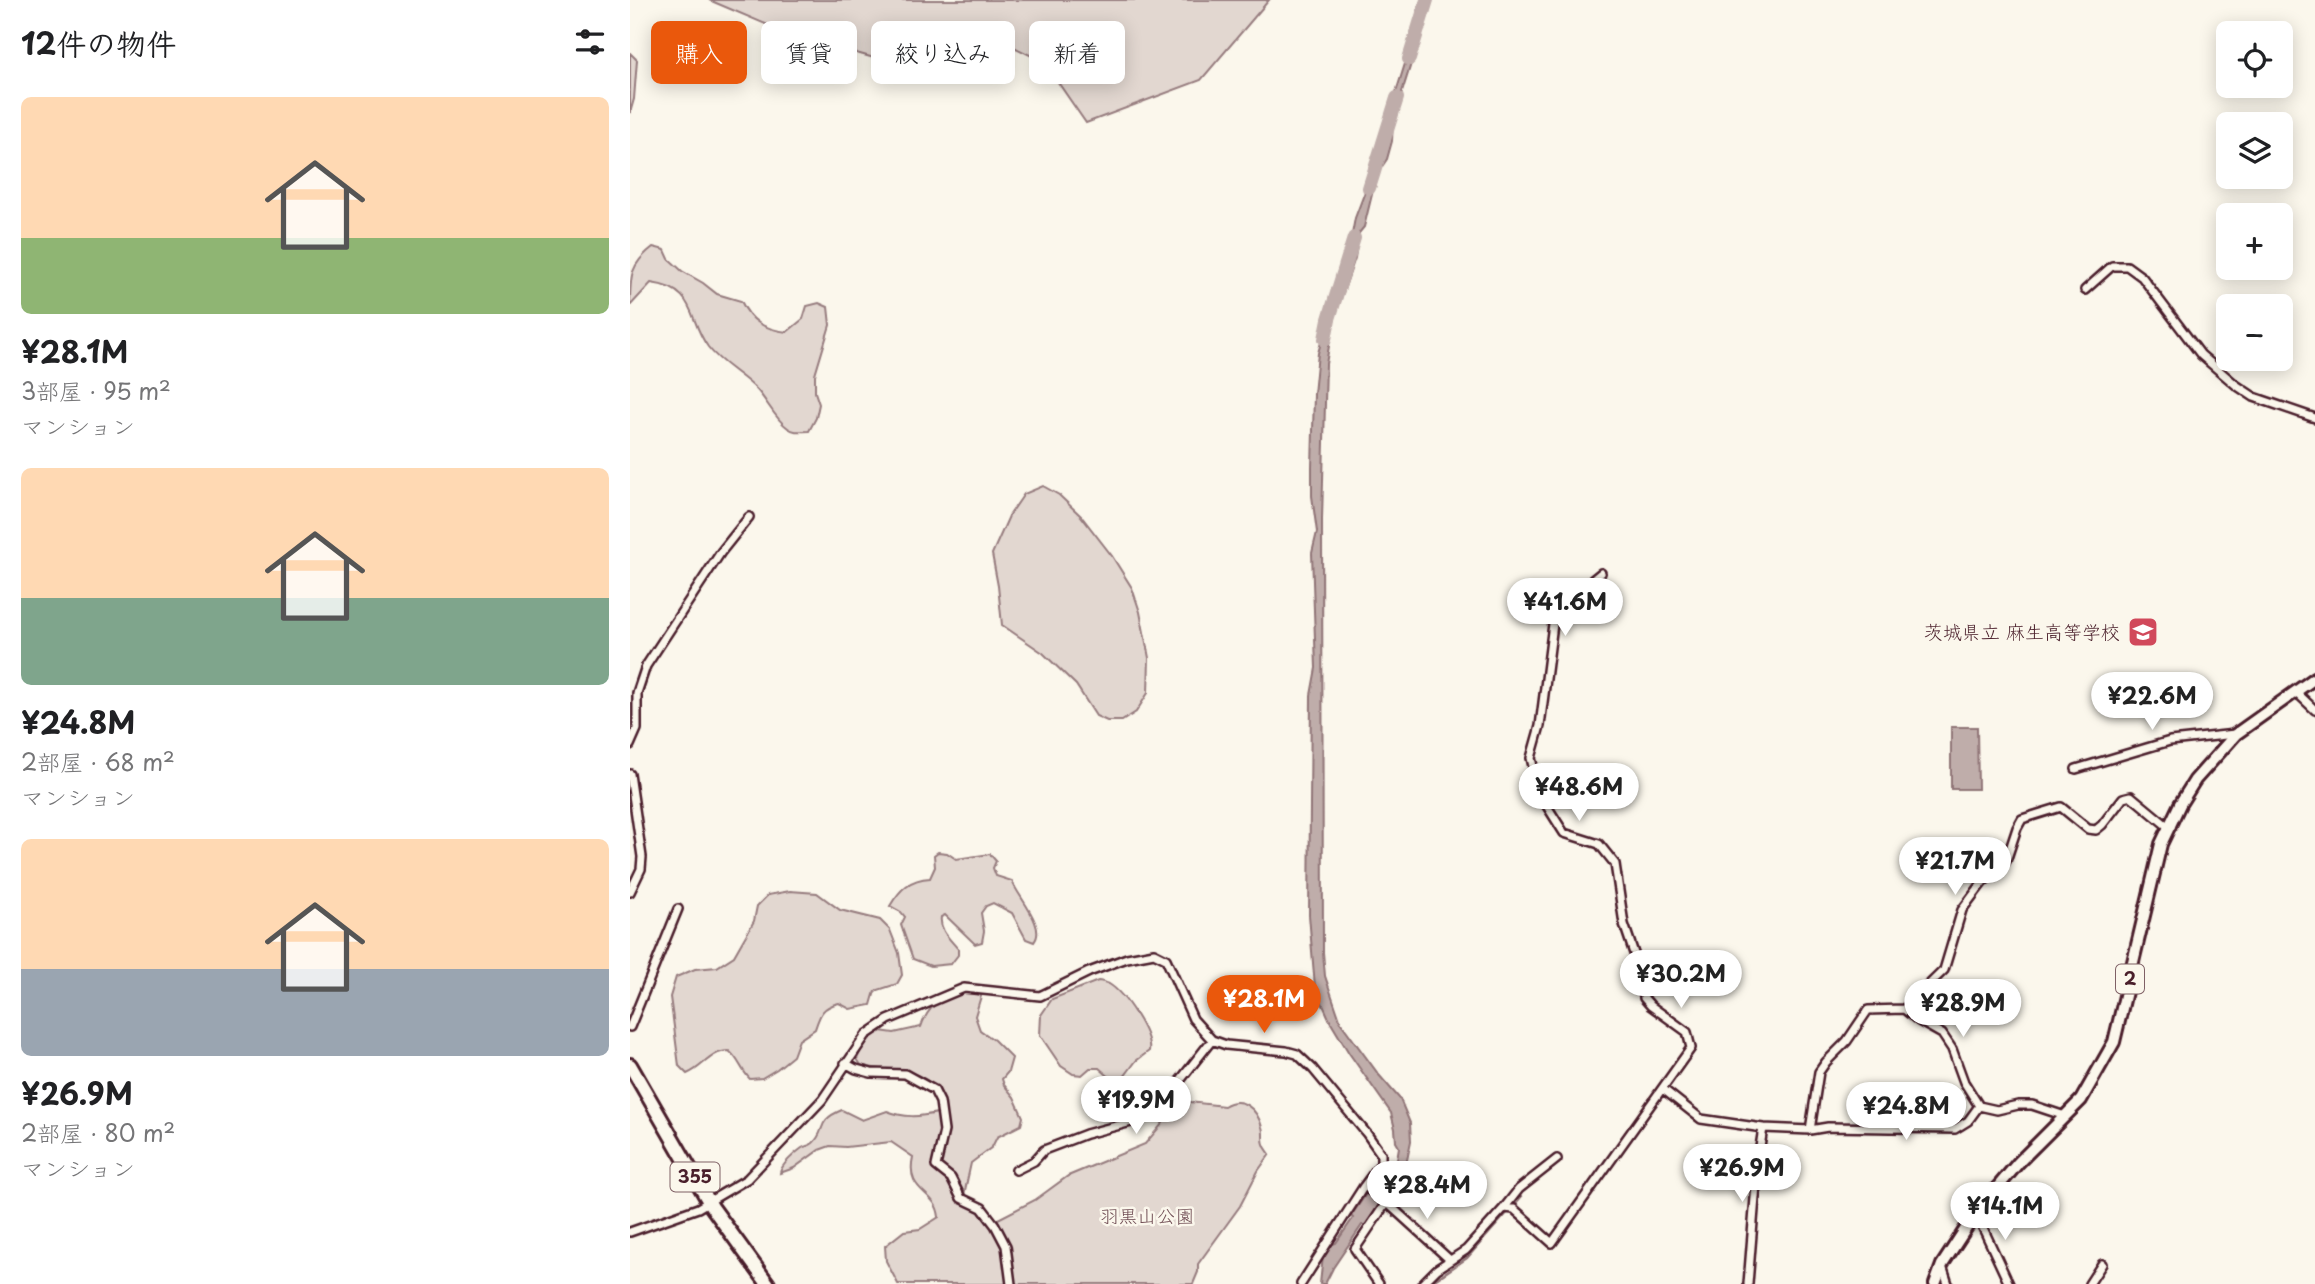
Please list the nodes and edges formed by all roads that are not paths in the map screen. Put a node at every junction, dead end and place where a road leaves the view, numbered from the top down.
1 (2085, 290) dead end
2 (2315, 418) edge
3 (749, 517) dead end
4 (1601, 573) dead end
5 (2315, 678) edge
6 (2296, 692) junction
7 (2315, 710) edge
8 (2236, 734) junction
9 (630, 745) edge
10 (2076, 769) dead end
11 (630, 774) edge
12 (2171, 827) junction
13 (630, 892) edge
14 (678, 909) dead end
15 (1904, 1009) junction
16 (630, 1027) edge
17 (1212, 1040) junction
18 (845, 1063) junction
19 (630, 1065) edge
20 (1662, 1089) junction
21 (1979, 1106) junction
22 (2065, 1116) junction
23 (1763, 1128) junction
24 (1810, 1130) junction
25 (1557, 1159) dead end
26 (1016, 1170) dead end
27 (1365, 1187) junction
28 (709, 1202) junction
29 (1385, 1202) junction
30 (1504, 1208) junction
31 (1976, 1213) junction
32 (630, 1232) edge
33 (1450, 1260) junction
34 (2102, 1264) dead end
35 (1942, 1265) junction
36 (768, 1284) edge
37 (1012, 1284) edge
38 (1301, 1284) edge
39 (1379, 1284) edge
40 (1422, 1284) edge
41 (1748, 1284) edge
42 (1935, 1284) edge
43 (1948, 1284) edge
44 (2009, 1284) edge
45 (2089, 1284) edge

1 - 2 street
3 - 9 street
4 - 20 street
5 - 6 main road, 2
6 - 7 street
6 - 8 main road, 2
8 - 10 street
8 - 12 main road, 2
11 - 13 street
12 - 15 street
12 - 22 main road, 2
14 - 16 street
15 - 21 street
15 - 24 street
17 - 18 street
17 - 26 street
17 - 27 street
18 - 28 street
18 - 37 street
19 - 28 highway, 355
20 - 23 street
20 - 30 street
21 - 22 street
21 - 24 street
22 - 31 main road, 2
23 - 24 street
23 - 41 street
25 - 30 street
27 - 29 street
27 - 38 street
28 - 32 street
28 - 36 highway, 355
29 - 33 street
29 - 39 street
30 - 33 street
31 - 35 main road, 2
31 - 44 street
33 - 40 street
34 - 45 street
35 - 42 main road, 2
35 - 43 street

